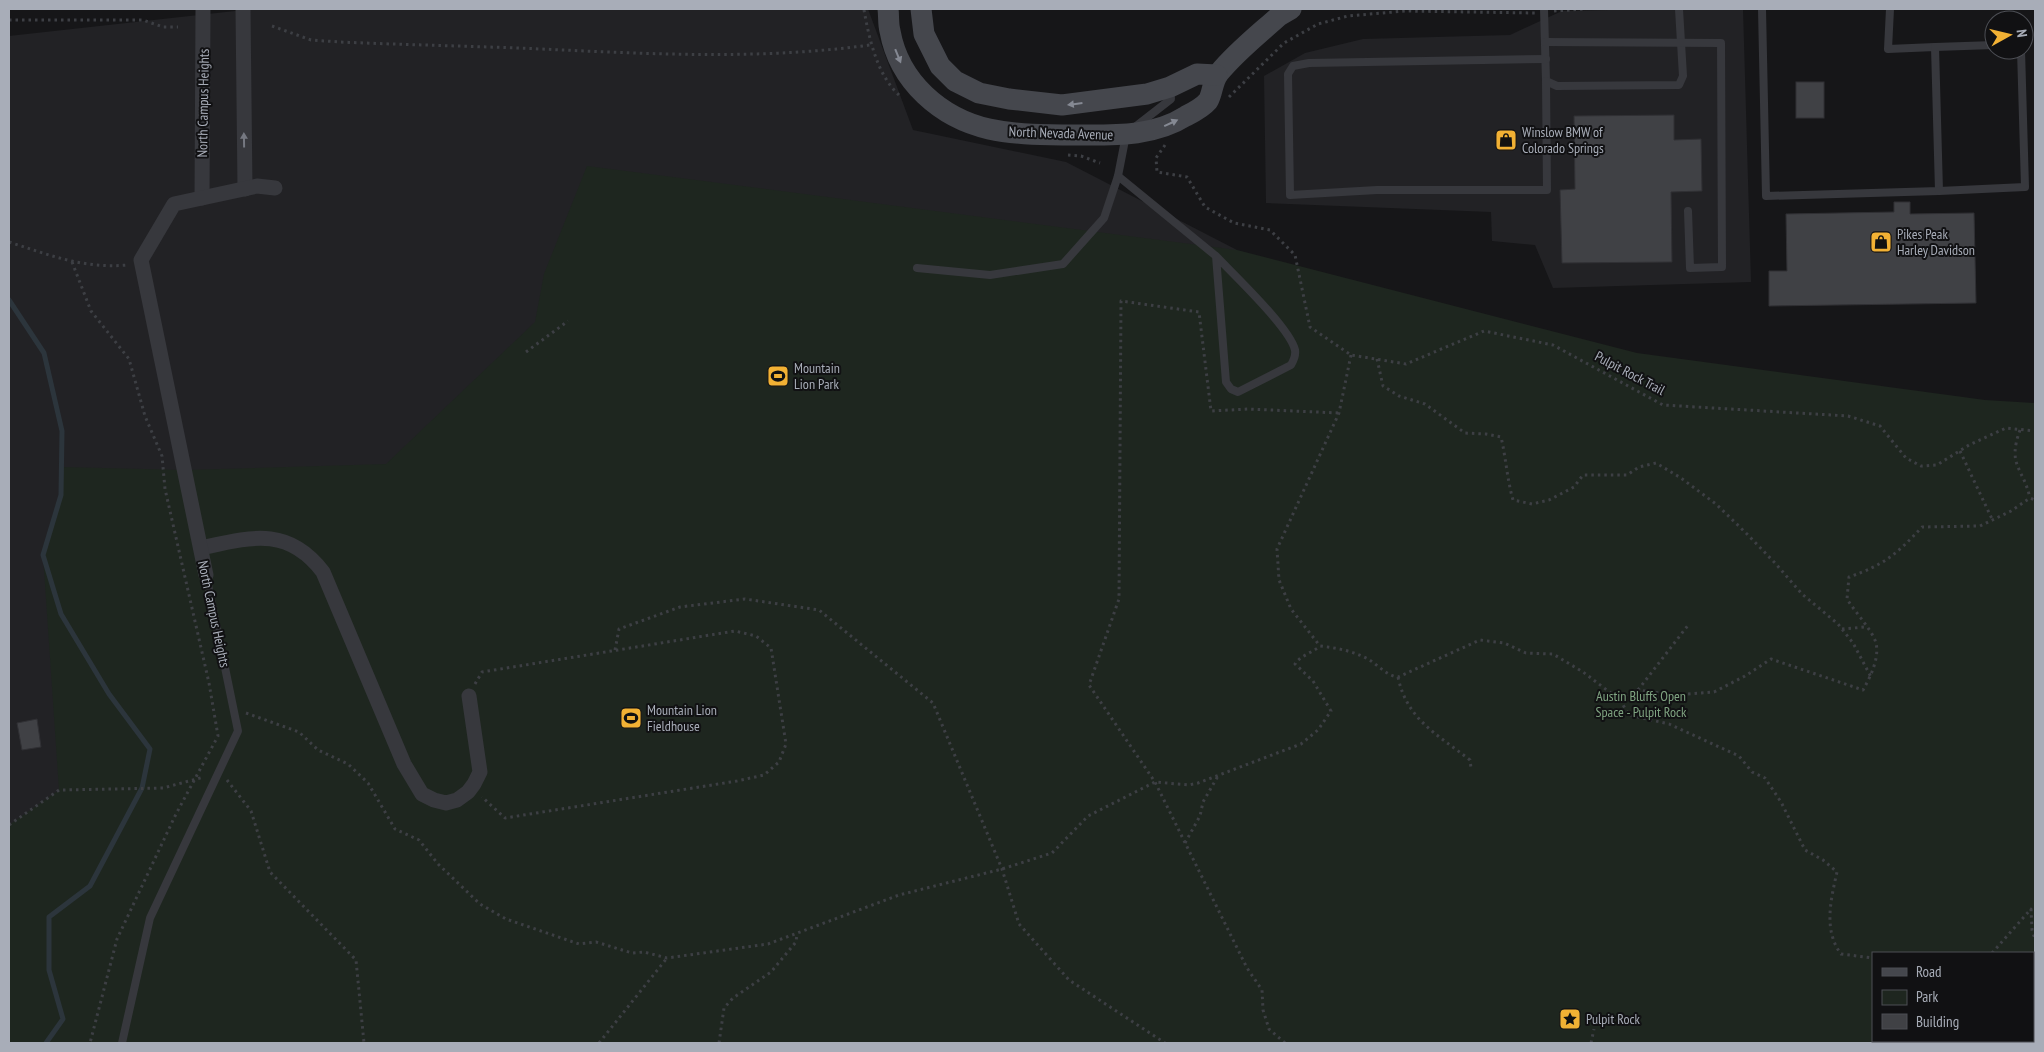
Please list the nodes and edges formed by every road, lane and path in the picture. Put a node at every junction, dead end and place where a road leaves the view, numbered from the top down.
1 (204, 9) edge
2 (243, 9) edge
3 (888, 9) edge
4 (921, 9) edge
5 (1291, 9) edge
6 (1544, 9) edge
7 (1679, 9) edge
8 (1762, 9) edge
9 (1890, 9) edge
10 (9, 20) edge
11 (272, 26) dead end
12 (178, 27) dead end
13 (1545, 42) junction
14 (1681, 44) junction
15 (870, 45) dead end
16 (1984, 46) edge
17 (1935, 47) junction
18 (1546, 59) junction
19 (2021, 60) edge
20 (1217, 74) junction
21 (1546, 81) junction
22 (1170, 87) junction
23 (1126, 135) junction
24 (1157, 172) dead end
25 (1118, 176) junction
26 (275, 188) dead end
27 (245, 189) junction
28 (1939, 191) junction
29 (202, 198) junction
30 (1688, 211) dead end
31 (9, 242) edge
32 (1216, 256) junction
33 (72, 262) junction
34 (133, 265) dead end
35 (917, 268) dead end
36 (1121, 301) dead end
37 (568, 321) dead end
38 (526, 352) dead end
39 (1351, 355) junction
40 (1376, 359) junction
41 (2020, 430) junction
42 (2035, 431) edge
43 (1960, 451) junction
44 (2030, 498) junction
45 (2035, 500) edge
46 (1992, 519) junction
47 (201, 548) junction
48 (206, 575) joint
49 (1689, 624) dead end
50 (1865, 627) junction
51 (1842, 629) junction
52 (1320, 646) junction
53 (615, 650) junction
54 (1398, 677) junction
55 (1871, 677) junction
56 (1638, 690) junction
57 (469, 696) joint
58 (1620, 700) junction
59 (244, 712) dead end
60 (1471, 768) dead end
61 (219, 772) junction
62 (1218, 776) junction
63 (194, 779) junction
64 (1155, 782) junction
65 (474, 784) junction
66 (9, 825) edge
67 (1185, 843) junction
68 (1002, 868) junction
69 (797, 933) junction
70 (2035, 939) edge
71 (1993, 952) edge
72 (667, 958) junction
73 (1872, 958) edge
74 (1594, 1028) dead end
75 (90, 1043) edge
76 (122, 1043) edge
77 (364, 1043) edge
78 (599, 1043) edge
79 (719, 1043) edge
80 (1165, 1043) edge
81 (1285, 1043) edge
82 (1591, 1043) edge

1 - 29 street, North Campus Heights
27 -> 2 street
3 -> 23 main road, North Nevada Avenue
22 -> 4 main road, North Nevada Avenue
5 - 20 main road, North Nevada Avenue
6 - 13 lane
7 - 14 lane
8 - 28 lane
9 - 17 lane
10 - 12 path
11 - 15 path
13 - 14 lane
13 - 18 lane
14 - 21 lane
14 - 30 lane
16 - 17 lane
17 - 28 lane
18 - 21 lane
18 - 21 lane
19 - 28 lane
20 - 22 main road, North Nevada Avenue
23 -> 20 main road, North Nevada Avenue
22 - 23 lane
23 - 25 lane
24 - 39 path, Pulpit Rock Trail
25 - 32 lane
25 - 35 lane
26 - 27 street, North Campus Heights
27 - 29 street, North Campus Heights
29 - 47 street, North Campus Heights
31 - 33 path
32 - 32 lane
33 - 34 path
33 - 63 path
36 - 64 path
37 - 38 path
39 - 40 path, Pulpit Rock Trail
39 - 52 path
40 - 43 path, Pulpit Rock Trail
40 - 51 path
41 - 42 path, Pulpit Rock Trail
41 - 43 path, Pulpit Rock Trail
41 - 44 path
43 - 46 path
44 - 45 path
44 - 46 path
46 - 50 path
47 - 48 street, North Campus Heights
47 - 65 street
48 - 61 lane, North Campus Heights
49 - 56 path
50 - 51 path
50 - 55 path
51 - 55 path
52 - 54 path
52 - 62 path
53 - 57 path
53 - 65 path
53 - 68 path
54 - 58 path
54 - 60 path
55 - 56 path
56 - 58 path
57 - 65 street
58 - 73 path
59 - 72 path
61 - 63 path
61 - 76 lane, North Campus Heights
61 - 77 path
62 - 64 path
62 - 67 path
63 - 66 path
63 - 75 path
64 - 67 path
64 - 68 path
67 - 81 path
68 - 69 path
68 - 80 path
69 - 72 path
69 - 79 path
70 - 71 path
72 - 78 path
74 - 82 path

